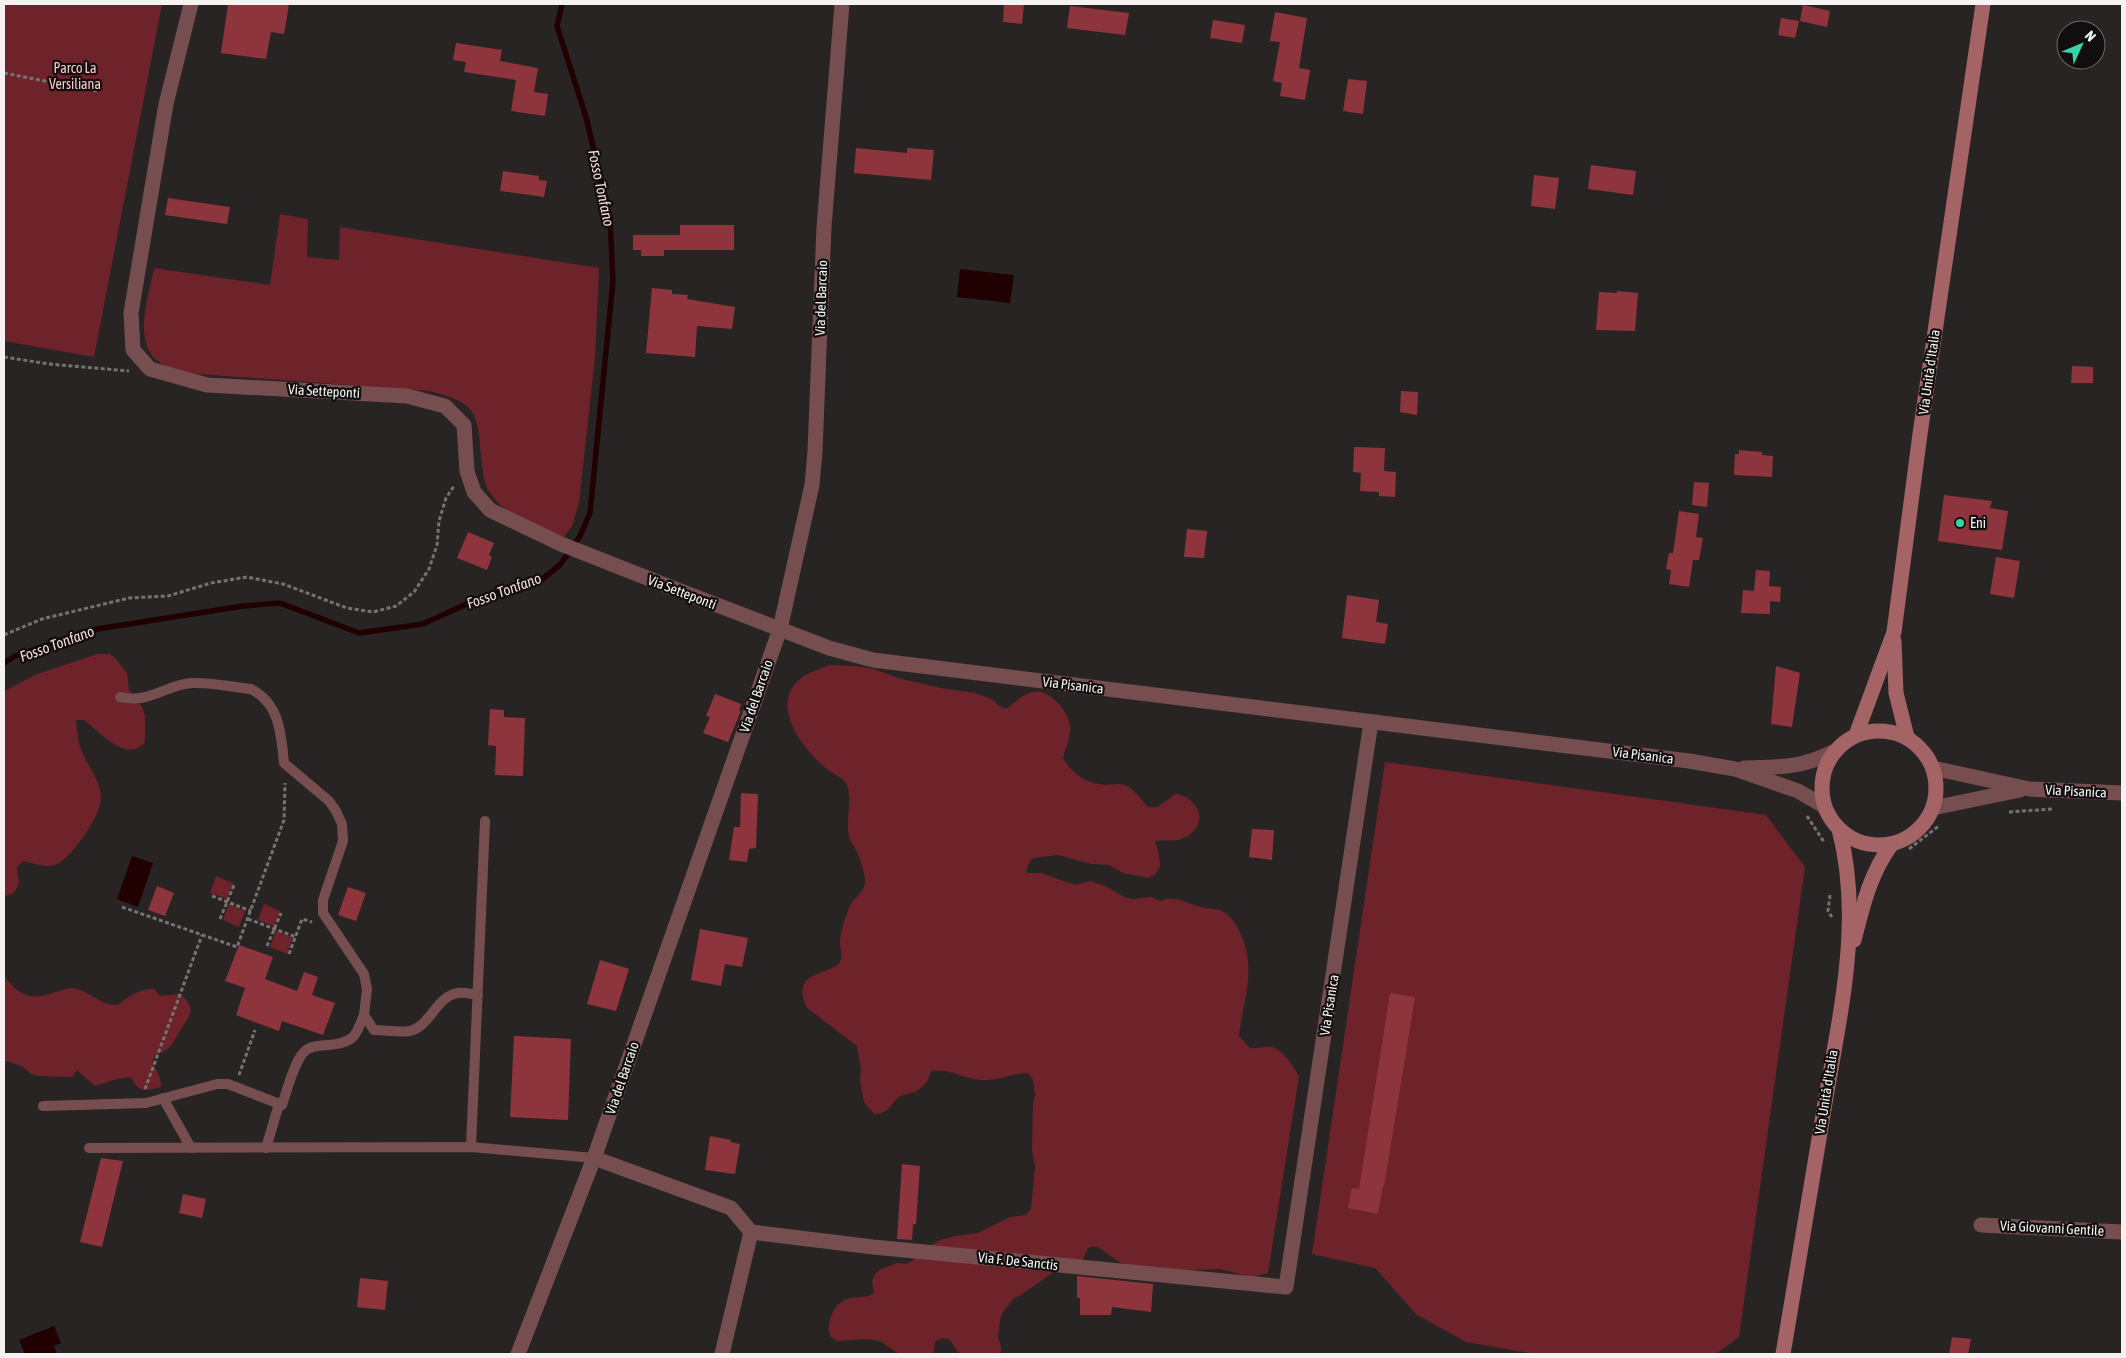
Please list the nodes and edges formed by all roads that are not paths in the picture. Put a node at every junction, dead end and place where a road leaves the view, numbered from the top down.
1 (191, 4) edge
2 (842, 4) edge
3 (1983, 4) edge
4 (780, 630) junction
5 (1894, 632) junction
6 (120, 697) dead end
7 (1372, 722) junction
8 (1856, 735) junction
9 (1907, 737) junction
10 (1833, 752) junction
11 (1933, 768) junction
12 (1736, 769) junction
13 (2029, 789) junction
14 (2122, 793) edge
15 (1824, 806) junction
16 (1933, 808) junction
17 (485, 821) dead end
18 (1839, 830) junction
19 (1892, 844) junction
20 (1849, 958) junction
21 (478, 995) junction
22 (364, 1016) junction
23 (374, 1030) junction
24 (354, 1036) junction
25 (163, 1098) junction
26 (279, 1104) junction
27 (43, 1106) dead end
28 (471, 1147) junction
29 (89, 1148) dead end
30 (191, 1148) junction
31 (266, 1148) junction
32 (594, 1158) junction
33 (1981, 1225) dead end
34 (751, 1232) junction
35 (2122, 1232) edge
36 (1286, 1287) joint
37 (518, 1354) edge
38 (722, 1354) edge
39 (1783, 1354) edge

1 - 4 street, Via Setteponti
2 - 4 street, Via del Barcaio
3 - 5 main road, Via Unità d'Italia
4 - 7 street, Via Pisanica
4 - 32 street, Via del Barcaio
5 - 8 main road, Via Unità d'Italia
5 - 9 main road
6 - 22 lane
7 - 12 street, Via Pisanica
7 - 36 street, Via Pisanica
8 - 9 main road
8 - 10 main road
9 - 11 main road
10 - 12 street, Via Pisanica
10 - 15 main road
11 - 13 street, Via Pisanica
11 - 16 main road
12 - 15 street, Via Pisanica
13 - 14 street, Via Pisanica
13 - 16 street, Via Pisanica
15 - 18 main road
16 - 19 main road
17 - 21 lane
18 - 19 main road
18 - 20 main road, Via Unità d'Italia
19 - 20 main road
20 - 39 main road, Via Unità d'Italia
21 - 23 lane
21 - 28 lane
22 - 23 lane
22 - 24 lane
23 - 24 lane
24 - 26 lane
25 - 26 lane
25 - 27 lane
25 - 30 lane
26 - 31 lane
28 - 31 lane
28 - 32 lane
29 - 30 lane
30 - 31 lane
32 - 34 street
32 - 37 street, Via del Barcaio
33 - 35 street, Via Giovanni Gentile
34 - 36 street, Via F. De Sanctis
34 - 38 street

